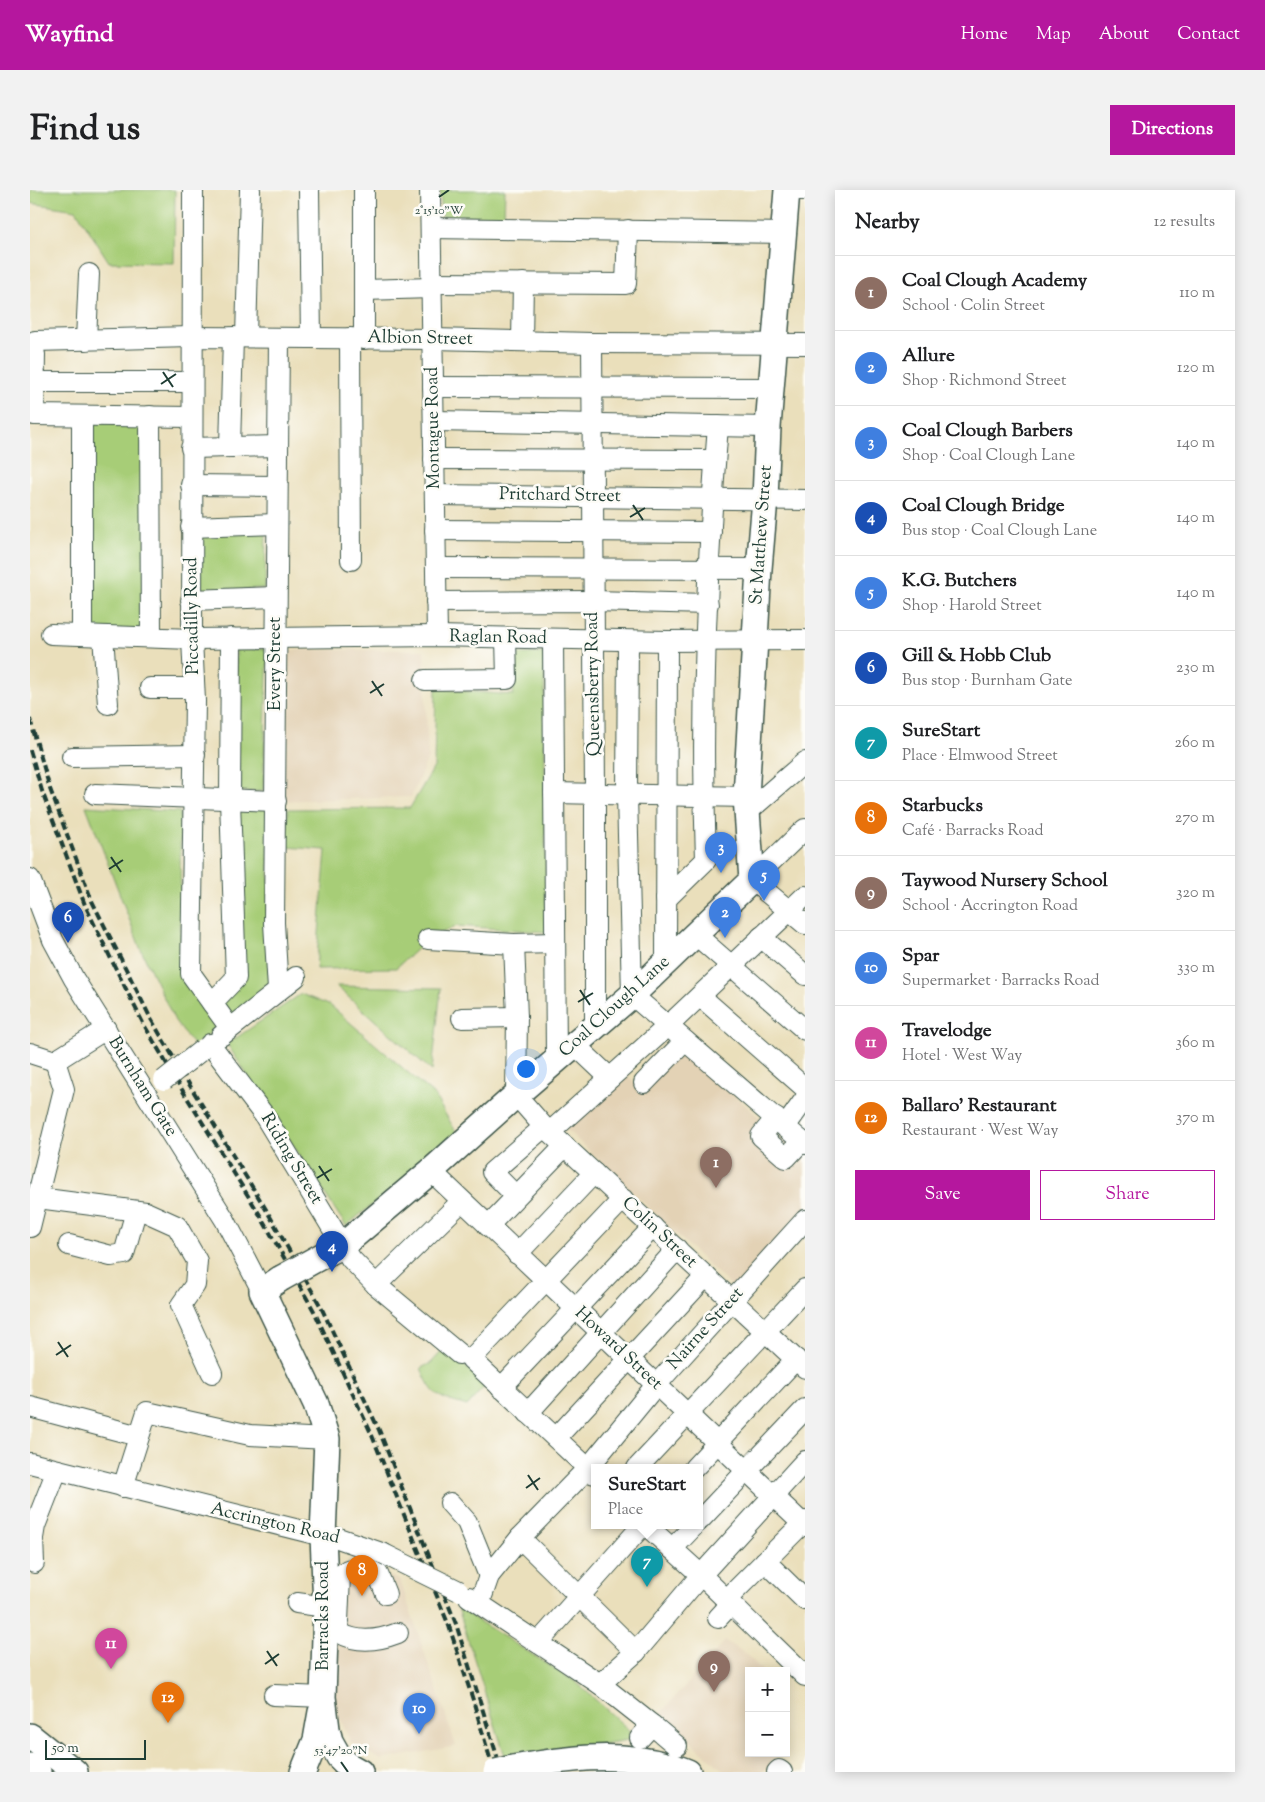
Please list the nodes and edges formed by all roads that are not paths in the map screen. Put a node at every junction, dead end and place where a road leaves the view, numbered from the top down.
1 (193, 190) edge
2 (250, 190) edge
3 (309, 190) edge
4 (364, 190) edge
5 (430, 190) edge
6 (787, 190) edge
7 (805, 190) edge
8 (431, 228) junction
9 (628, 230) junction
10 (784, 233) junction
11 (89, 274) dead end
12 (523, 283) junction
13 (432, 285) junction
14 (364, 290) junction
15 (191, 337) junction
16 (239, 337) junction
17 (279, 338) junction
18 (311, 338) junction
19 (357, 338) junction
20 (433, 339) junction
21 (86, 340) junction
22 (522, 341) junction
23 (592, 343) junction
24 (775, 343) junction
25 (805, 344) edge
26 (35, 382) junction
27 (191, 382) junction
28 (434, 386) junction
29 (592, 388) junction
30 (771, 388) junction
31 (82, 416) junction
32 (150, 416) junction
33 (191, 417) junction
34 (434, 421) junction
35 (592, 424) junction
36 (718, 426) junction
37 (768, 427) junction
38 (278, 446) junction
39 (230, 447) junction
40 (191, 448) junction
41 (434, 459) junction
42 (593, 460) junction
43 (716, 460) junction
44 (191, 486) junction
45 (277, 486) junction
46 (435, 495) junction
47 (593, 497) junction
48 (712, 498) junction
49 (766, 499) junction
50 (805, 500) edge
51 (277, 524) junction
52 (191, 526) junction
53 (435, 530) junction
54 (593, 532) junction
55 (711, 532) junction
56 (351, 560) dead end
57 (436, 568) junction
58 (593, 568) junction
59 (709, 569) junction
60 (759, 569) junction
61 (276, 597) junction
62 (191, 600) junction
63 (593, 601) junction
64 (436, 602) junction
65 (708, 604) junction
66 (51, 634) dead end
67 (82, 635) junction
68 (103, 636) junction
69 (437, 636) junction
70 (275, 637) junction
71 (151, 638) junction
72 (231, 638) junction
73 (506, 638) junction
74 (192, 639) junction
75 (552, 639) junction
76 (594, 640) junction
77 (755, 640) junction
78 (805, 640) edge
79 (628, 641) junction
80 (667, 641) junction
81 (706, 641) junction
82 (425, 680) dead end
83 (150, 688) dead end
84 (194, 688) junction
85 (108, 704) dead end
86 (194, 755) junction
87 (72, 757) dead end
88 (805, 762) edge
89 (554, 793) junction
90 (95, 794) dead end
91 (595, 794) junction
92 (627, 795) junction
93 (667, 796) junction
94 (704, 796) junction
95 (194, 799) junction
96 (230, 800) junction
97 (276, 801) junction
98 (746, 805) junction
99 (805, 829) edge
100 (30, 879) edge
101 (752, 880) junction
102 (805, 896) edge
103 (666, 899) junction
104 (789, 911) junction
105 (805, 924) edge
106 (696, 935) junction
107 (761, 937) junction
108 (428, 939) dead end
109 (555, 943) junction
110 (514, 944) junction
111 (666, 961) junction
112 (731, 965) junction
113 (805, 975) edge
114 (296, 976) dead end
115 (278, 990) junction
116 (632, 995) junction
117 (700, 996) junction
118 (212, 1003) junction
119 (517, 1017) junction
120 (462, 1018) dead end
121 (595, 1026) junction
122 (668, 1026) junction
123 (230, 1028) junction
124 (106, 1029) junction
125 (805, 1030) edge
126 (685, 1040) junction
127 (574, 1044) junction
128 (207, 1047) junction
129 (30, 1053) edge
130 (556, 1060) junction
131 (55, 1061) junction
132 (610, 1078) junction
133 (644, 1083) dead end
134 (805, 1088) edge
135 (147, 1093) junction
136 (516, 1095) junction
137 (805, 1099) edge
138 (780, 1122) junction
139 (547, 1129) junction
140 (803, 1142) edge
141 (565, 1146) junction
142 (431, 1171) junction
143 (594, 1173) junction
144 (516, 1196) junction
145 (38, 1198) junction
146 (623, 1199) junction
147 (462, 1201) junction
148 (136, 1211) junction
149 (805, 1220) edge
150 (488, 1226) junction
151 (30, 1227) edge
152 (653, 1227) junction
153 (69, 1245) dead end
154 (677, 1249) junction
155 (334, 1250) junction
156 (517, 1254) junction
157 (706, 1276) junction
158 (546, 1282) junction
159 (271, 1285) junction
160 (376, 1285) junction
161 (805, 1289) edge
162 (732, 1301) junction
163 (575, 1309) junction
164 (765, 1331) junction
165 (600, 1333) junction
166 (465, 1357) junction
167 (628, 1359) junction
168 (800, 1364) edge
169 (212, 1373) dead end
170 (656, 1385) junction
171 (501, 1388) junction
172 (30, 1407) edge
173 (805, 1409) edge
174 (528, 1413) junction
175 (688, 1415) junction
176 (139, 1436) junction
177 (556, 1438) junction
178 (327, 1439) junction
179 (717, 1443) junction
180 (805, 1460) edge
181 (30, 1463) edge
182 (596, 1464) edge
183 (641, 1464) edge
184 (698, 1464) edge
185 (56, 1470) junction
186 (591, 1471) edge
187 (746, 1471) junction
188 (123, 1487) junction
189 (772, 1495) junction
190 (450, 1503) dead end
191 (703, 1517) edge
192 (804, 1524) edge
193 (32, 1526) edge
194 (639, 1529) edge
195 (650, 1529) edge
196 (691, 1529) edge
197 (323, 1536) junction
198 (520, 1538) junction
199 (672, 1549) junction
200 (765, 1561) junction
201 (34, 1563) dead end
202 (701, 1575) junction
203 (489, 1576) junction
204 (386, 1594) dead end
205 (580, 1597) junction
206 (805, 1600) edge
207 (480, 1602) junction
208 (297, 1603) dead end
209 (326, 1607) junction
210 (725, 1607) junction
211 (398, 1633) dead end
212 (538, 1643) junction
213 (636, 1652) junction
214 (805, 1676) edge
215 (600, 1684) junction
216 (274, 1695) dead end
217 (324, 1696) junction
218 (30, 1736) edge
219 (677, 1746) dead end
220 (30, 1766) edge
221 (504, 1770) edge
222 (38, 1772) edge
223 (76, 1772) edge
224 (304, 1772) edge
225 (360, 1772) edge
226 (688, 1772) edge

1 - 15 street, Piccadilly Road
2 - 16 street
3 - 18 street
4 - 14 street
5 - 8 street, Montague Road
6 - 7 street
6 - 10 main road, St Matthew Street
8 - 9 street
8 - 13 street, Montague Road
9 - 10 street
9 - 12 street
10 - 24 main road, St Matthew Street
11 - 21 street
12 - 13 street
12 - 22 street
13 - 14 street
13 - 20 street, Montague Road
14 - 19 street
15 - 16 street, Albion Street
15 - 21 street, Albion Street
15 - 27 street, Piccadilly Road
16 - 17 street, Albion Street
16 - 39 street
17 - 18 street, Albion Street
17 - 38 street, Every Street
18 - 19 street, Albion Street
19 - 20 street, Albion Street
19 - 56 street
20 - 22 street, Albion Street
20 - 28 street, Montague Road
21 - 26 street, Albion Street
22 - 23 street, Albion Street
23 - 24 street, Albion Street
23 - 29 street, Queensberry Road
24 - 25 street, Albion Street
24 - 30 main road, St Matthew Street
26 - 27 street
26 - 31 street
27 - 33 street, Piccadilly Road
28 - 29 street
28 - 34 street, Montague Road
29 - 30 street
29 - 35 street, Queensberry Road
30 - 37 main road, St Matthew Street
31 - 32 street
31 - 67 street
32 - 33 street
32 - 71 street
33 - 40 street, Piccadilly Road
34 - 35 street
34 - 41 street, Montague Road
35 - 36 street
35 - 42 street, Queensberry Road
36 - 37 street
36 - 43 street
37 - 49 main road, St Matthew Street
38 - 39 street
38 - 45 street, Every Street
39 - 40 street
40 - 44 street, Piccadilly Road
41 - 42 street
41 - 46 street, Montague Road
42 - 43 street
42 - 47 street, Queensberry Road
43 - 48 street
44 - 45 street
44 - 52 street, Piccadilly Road
45 - 51 street, Every Street
46 - 47 street, Pritchard Street
46 - 53 street, Montague Road
47 - 48 street, Pritchard Street
47 - 54 street, Queensberry Road
48 - 49 street, Pritchard Street
48 - 55 street
49 - 50 street, Pritchard Street
49 - 60 main road, St Matthew Street
51 - 52 street
51 - 61 street, Every Street
52 - 62 street, Piccadilly Road
53 - 54 street
53 - 57 street, Montague Road
54 - 55 street
54 - 58 street, Queensberry Road
55 - 59 street
57 - 58 street
57 - 64 street, Montague Road
58 - 59 street
58 - 63 street, Queensberry Road
59 - 60 street
59 - 65 street
60 - 77 main road, St Matthew Street
61 - 62 street
61 - 70 street, Every Street
62 - 74 street, Piccadilly Road
63 - 64 street
63 - 65 street
63 - 76 street, Queensberry Road
64 - 69 street, Montague Road
65 - 81 street
66 - 67 street, Raglan Road
67 - 68 street, Raglan Road
68 - 71 street, Raglan Road
68 - 85 street
69 - 70 street, Raglan Road
69 - 73 street, Raglan Road
70 - 72 street, Raglan Road
70 - 97 street, Every Street
71 - 74 street, Raglan Road
72 - 74 street, Raglan Road
72 - 96 street
73 - 75 street, Raglan Road
73 - 82 street
74 - 84 street, Piccadilly Road
75 - 76 street, Raglan Road
75 - 89 street
76 - 79 street, Raglan Road
76 - 91 street, Queensberry Road
77 - 78 street, Raglan Road
77 - 81 street, Raglan Road
77 - 98 main road, St Matthew Street
79 - 80 street, Raglan Road
79 - 92 street
80 - 81 street, Raglan Road
80 - 93 street
81 - 94 street
83 - 84 street
84 - 86 street, Piccadilly Road
86 - 87 street
86 - 95 street, Piccadilly Road
88 - 98 street
89 - 91 street
89 - 109 street
90 - 95 street
91 - 92 street
91 - 121 street, Queensberry Road
92 - 93 street
92 - 116 street
93 - 94 street
93 - 103 street
94 - 98 street
94 - 103 street
95 - 96 street
95 - 118 street, Piccadilly Road
96 - 97 street
96 - 118 street
97 - 115 street, Every Street
98 - 101 main road, St Matthew Street
99 - 101 street, Coal Clough Lane
100 - 124 street, Burnham Gate
101 - 104 street
101 - 106 main road, Coal Clough Lane
102 - 104 street
103 - 111 street
104 - 105 street
104 - 107 street
106 - 111 main road, Coal Clough Lane
106 - 112 street
107 - 112 street
107 - 113 street
108 - 110 street
109 - 110 street
109 - 130 street
110 - 119 street
111 - 116 main road, Coal Clough Lane
112 - 117 street
112 - 125 street
114 - 115 street
115 - 123 street
116 - 121 main road, Coal Clough Lane
116 - 122 street
117 - 122 street
117 - 134 street
118 - 123 street, Piccadilly Road
119 - 120 street
119 - 136 street
121 - 127 main road, Coal Clough Lane
122 - 126 street
122 - 132 street
123 - 128 street
124 - 131 street
124 - 135 street, Burnham Gate
126 - 133 street
126 - 138 street
127 - 130 main road, Coal Clough Lane
127 - 132 street
128 - 135 street, bridge
128 - 155 street, Riding Street
129 - 131 street
130 - 136 main road, Coal Clough Lane
131 - 145 street
132 - 139 street
135 - 159 street, Burnham Gate
136 - 139 street, Colin Street
136 - 142 main road, Coal Clough Lane
137 - 138 street
138 - 140 street
139 - 141 street, Colin Street
139 - 144 street
141 - 143 street, Colin Street
141 - 144 street
142 - 147 street, Howard Street
142 - 155 main road, Coal Clough Lane
143 - 146 street, Colin Street
143 - 156 street
144 - 150 street
145 - 148 street
145 - 151 street
146 - 152 street, Colin Street
146 - 158 street
147 - 150 street, Howard Street
147 - 160 street
148 - 153 street
148 - 169 street
149 - 162 street, Nairne Street
150 - 156 street, Howard Street
152 - 154 street, Colin Street
152 - 163 street
154 - 157 street, Colin Street
154 - 165 street
155 - 159 main road, Coal Clough Lane, bridge
155 - 160 street, Riding Street
156 - 158 street, Howard Street
157 - 162 street, Colin Street
157 - 167 street
158 - 163 street, Howard Street
158 - 166 street
159 - 178 main road, Barracks Road
160 - 166 street, Riding Street
161 - 164 street
162 - 164 street, Colin Street
162 - 170 street, Nairne Street
163 - 165 street, Howard Street
163 - 171 street
164 - 168 street, Colin Street
164 - 175 street
165 - 167 street, Howard Street
165 - 174 street
166 - 171 street, Riding Street
167 - 170 street, Howard Street
167 - 177 street
168 - 179 street
170 - 175 street, Howard Street
170 - 182 street, Nairne Street
171 - 174 street, Riding Street
172 - 176 street
173 - 187 street
174 - 177 street, Riding Street
175 - 179 street, Howard Street
175 - 183 street
176 - 178 street
176 - 188 street
177 - 186 street, Riding Street
178 - 197 main road, Barracks Road
179 - 184 street
179 - 187 street, Howard Street
180 - 189 street
181 - 185 street, Accrington Road
185 - 188 street, Accrington Road
185 - 193 street
186 - 198 street, Nairne Street
187 - 189 street, Howard Street
187 - 191 street
188 - 197 street, Accrington Road
189 - 192 street, Howard Street
189 - 202 street
190 - 203 street
192 - 200 street
193 - 201 street
194 - 205 street
195 - 199 street
196 - 199 street
197 - 207 street, Accrington Road, bridge
197 - 209 main road, Barracks Road
198 - 203 street, Nairne Street
198 - 205 street
199 - 202 street
200 - 206 street
200 - 210 street
202 - 210 street
202 - 213 street
203 - 207 street, Nairne Street
204 - 211 street
205 - 212 street
205 - 213 street
207 - 212 street, Accrington Road
208 - 209 street
209 - 217 main road, Barracks Road
210 - 214 street
212 - 215 street, Accrington Road
213 - 215 street
215 - 219 street, Accrington Road
216 - 217 street
217 - 224 main road, Barracks Road
217 - 225 main road, Barracks Road
218 - 223 main road
220 - 222 main road
221 - 226 main road

